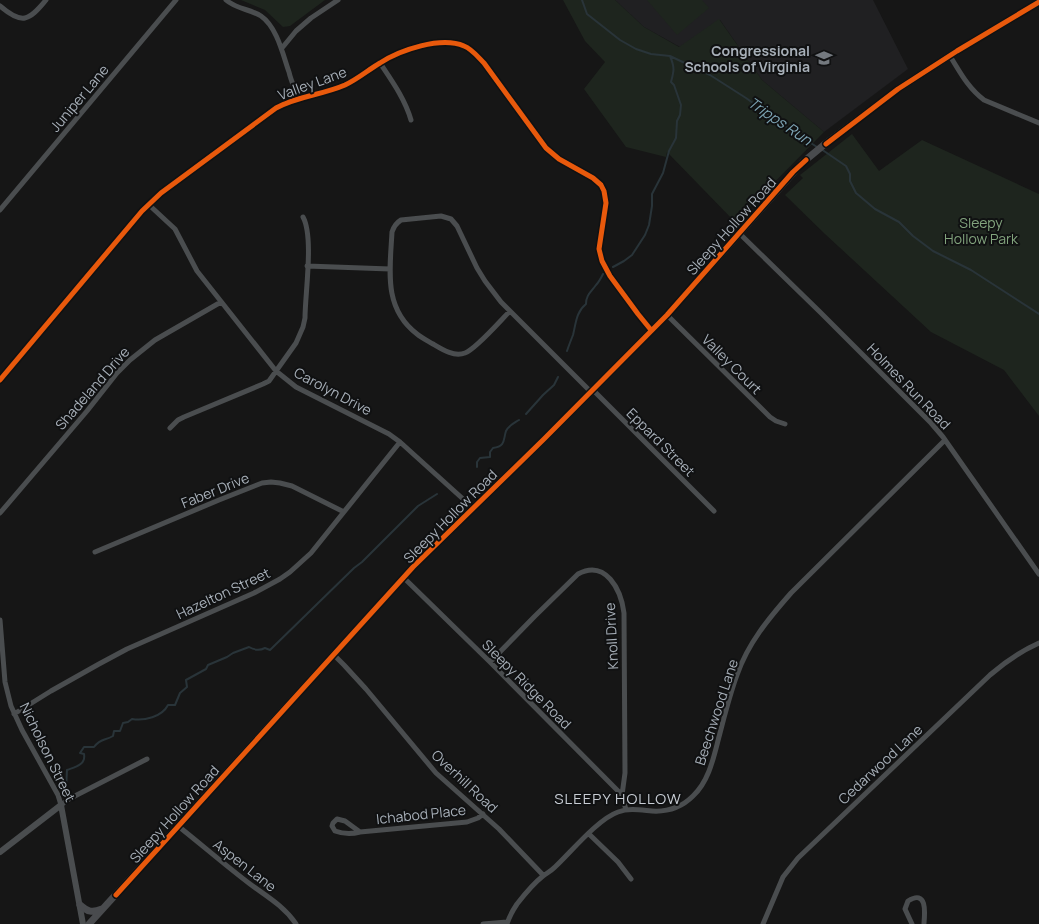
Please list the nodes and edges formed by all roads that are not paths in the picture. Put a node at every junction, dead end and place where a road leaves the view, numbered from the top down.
1 (46, 0) edge
2 (176, 0) edge
3 (226, 0) edge
4 (338, 0) edge
5 (1039, 2) edge
6 (0, 6) edge
7 (282, 48) junction
8 (950, 56) junction
9 (380, 63) junction
10 (298, 98) junction
11 (411, 120) dead end
12 (1039, 123) edge
13 (148, 204) junction
14 (0, 210) edge
15 (303, 218) dead end
16 (739, 233) junction
17 (307, 266) junction
18 (390, 269) junction
19 (221, 302) junction
20 (510, 311) junction
21 (667, 315) junction
22 (651, 330) junction
23 (276, 371) junction
24 (0, 380) edge
25 (591, 390) junction
26 (786, 424) dead end
27 (170, 428) dead end
28 (945, 440) junction
29 (400, 442) junction
30 (473, 508) junction
31 (714, 511) dead end
32 (344, 512) junction
33 (0, 513) edge
34 (96, 552) dead end
35 (1039, 574) edge
36 (404, 578) junction
37 (0, 620) edge
38 (1039, 643) edge
39 (334, 655) junction
40 (490, 662) junction
41 (3, 682) edge
42 (14, 714) junction
43 (147, 759) dead end
44 (622, 795) junction
45 (61, 805) junction
46 (626, 810) junction
47 (483, 814) junction
48 (178, 826) junction
49 (360, 832) junction
50 (589, 834) junction
51 (0, 852) edge
52 (543, 876) junction
53 (631, 879) dead end
54 (80, 905) junction
55 (103, 909) junction
56 (94, 923) edge
57 (507, 923) edge
58 (83, 924) edge
59 (296, 924) edge
60 (483, 924) edge
61 (763, 924) edge
62 (912, 924) edge
63 (916, 924) edge
64 (926, 924) edge

1 - 6 street
2 - 14 street, Juniper Lane
3 - 7 street
4 - 7 street
5 - 8 main road, Sleepy Hollow Road
7 - 10 street
8 - 12 street
8 - 16 main road, Sleepy Hollow Road
9 - 10 street, Valley Lane
9 - 11 street
9 - 22 street, Valley Lane
10 - 13 street, Valley Lane
13 - 19 street, Carolyn Drive
13 - 24 street, Valley Lane
15 - 17 street
16 - 21 main road, Sleepy Hollow Road
16 - 28 street, Holmes Run Road
17 - 18 street
17 - 23 street
18 - 20 street, Eppard Street
18 - 20 street, Eppard Street
19 - 23 street, Carolyn Drive
19 - 33 street, Shadeland Drive
20 - 25 street, Eppard Street
21 - 22 main road, Sleepy Hollow Road
21 - 26 street, Valley Court
22 - 25 main road, Sleepy Hollow Road
23 - 27 street
23 - 29 street, Carolyn Drive
25 - 30 main road, Sleepy Hollow Road
25 - 31 street, Eppard Street
28 - 35 street, Holmes Run Road
28 - 46 street, Beechwood Lane
29 - 30 street, Carolyn Drive
29 - 32 street, Hazelton Street
30 - 36 main road, Sleepy Hollow Road
32 - 34 street, Faber Drive
32 - 42 street, Hazelton Street
36 - 39 main road, Sleepy Hollow Road
36 - 40 street, Sleepy Ridge Road
37 - 41 street, Nicholson Street
38 - 61 street, Cedarwood Lane
39 - 47 street, Overhill Road
39 - 48 main road, Sleepy Hollow Road
40 - 44 street, Sleepy Ridge Road
40 - 44 street, Knoll Drive
41 - 42 street, Nicholson Street
42 - 45 street, Nicholson Street
43 - 45 street
44 - 46 street, Sleepy Ridge Road
45 - 51 street
45 - 54 street, Nicholson Street
46 - 50 street, Beechwood Lane
47 - 49 street, Ichabod Place
47 - 52 street, Overhill Road
48 - 55 main road, Sleepy Hollow Road
48 - 59 street, Aspen Lane
49 - 49 street, Ichabod Place
50 - 52 street, Beechwood Lane
50 - 53 street
52 - 57 street, Beechwood Lane
54 - 55 main road
54 - 58 street, Nicholson Street
55 - 56 main road, Sleepy Hollow Road
57 - 60 street
62 - 64 street
63 - 64 street

